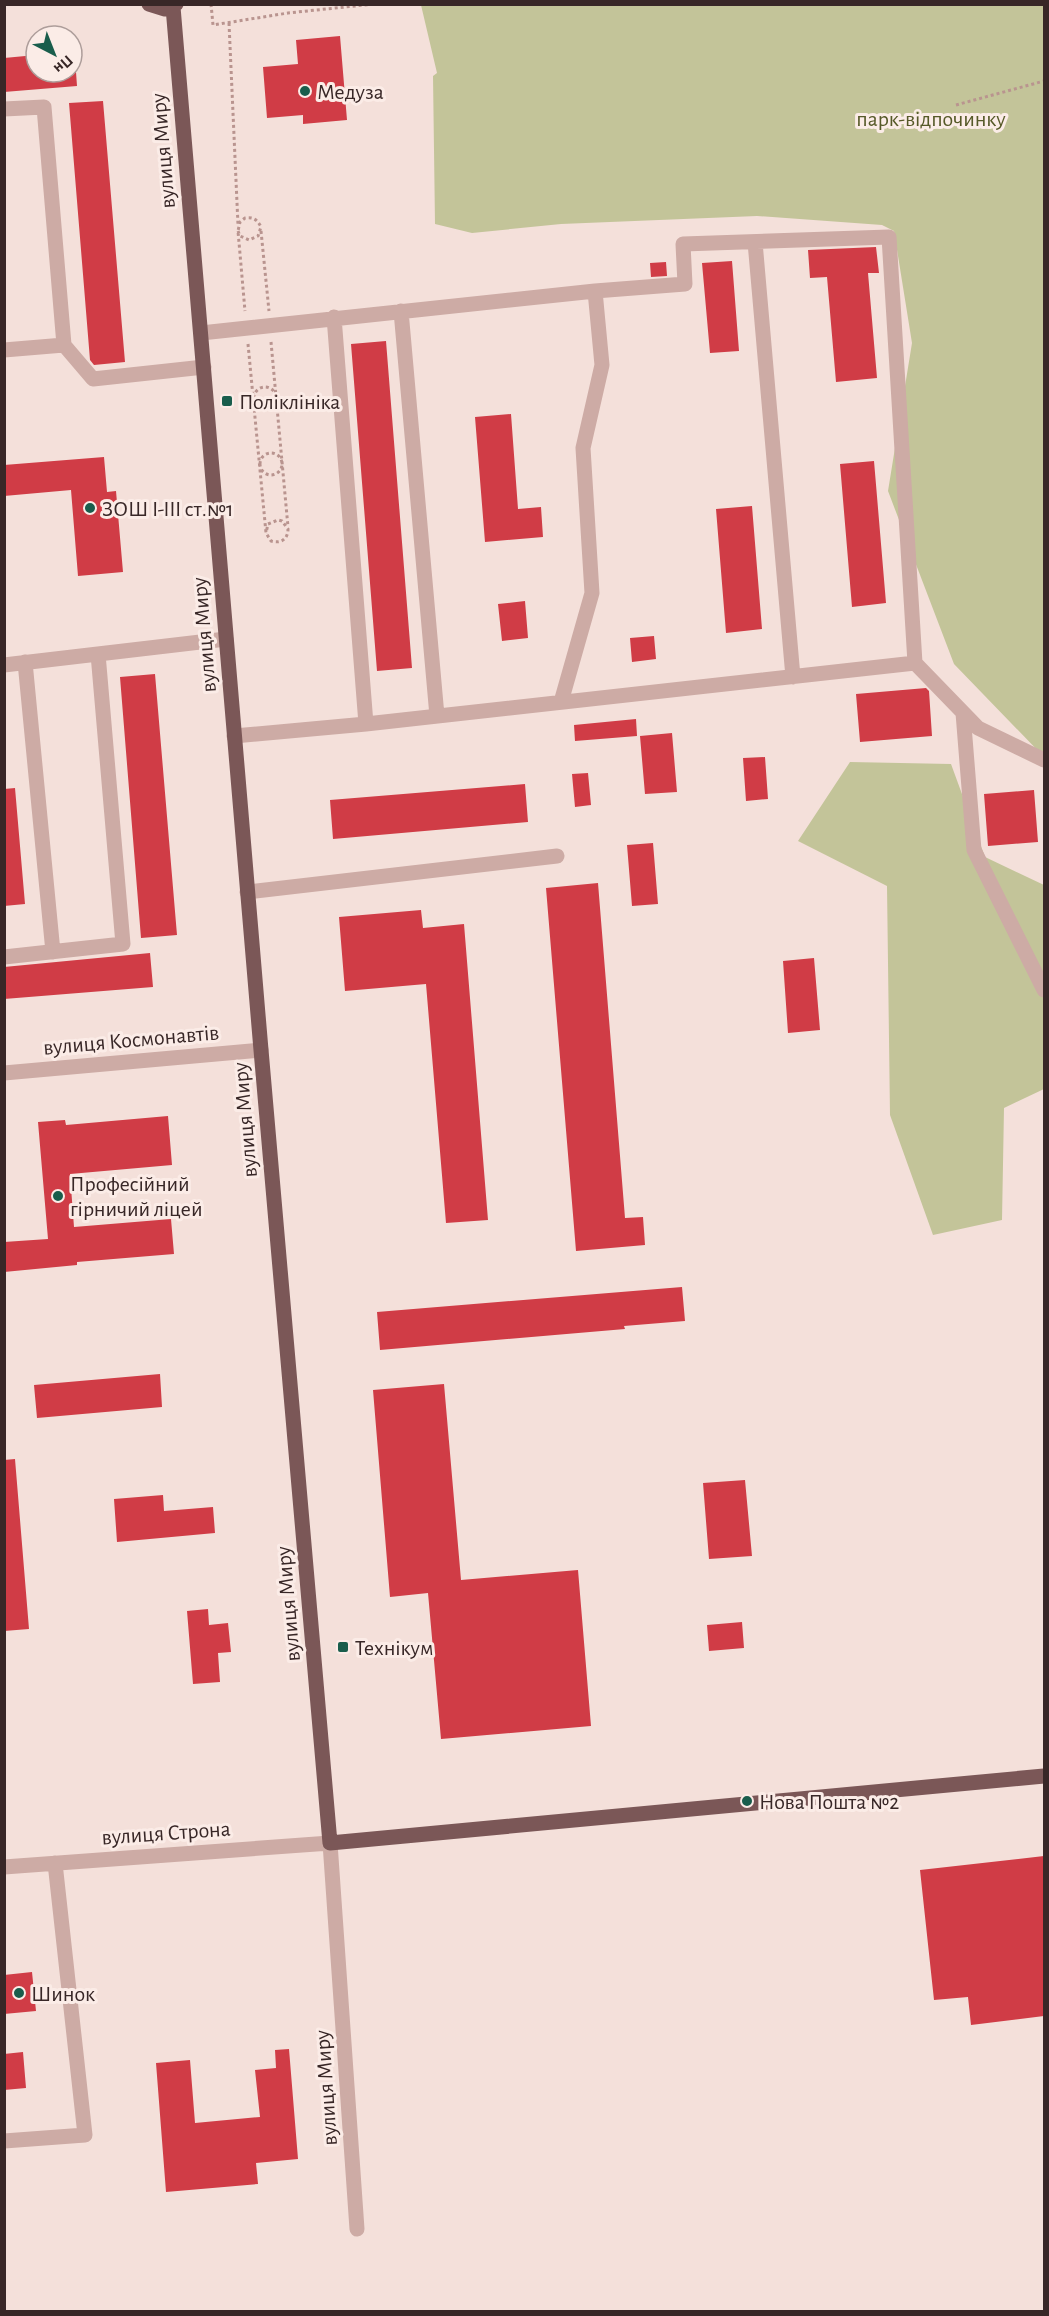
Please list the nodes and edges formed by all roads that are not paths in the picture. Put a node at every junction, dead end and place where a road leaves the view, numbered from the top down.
1 (149, 4) edge
2 (174, 6) edge
3 (4, 109) edge
4 (756, 242) junction
5 (595, 291) junction
6 (401, 310) junction
7 (334, 317) junction
8 (201, 333) junction
9 (64, 345) junction
10 (4, 350) edge
11 (204, 367) junction
12 (226, 639) junction
13 (98, 654) junction
14 (25, 662) junction
15 (915, 663) junction
16 (4, 664) edge
17 (793, 677) junction
18 (561, 702) junction
19 (963, 713) junction
20 (437, 716) junction
21 (366, 724) junction
22 (234, 736) junction
23 (1044, 760) edge
24 (557, 856) dead end
25 (247, 892) junction
26 (53, 952) junction
27 (4, 957) edge
28 (1044, 990) edge
29 (261, 1050) junction
30 (4, 1072) edge
31 (1044, 1776) edge
32 (330, 1843) junction
33 (55, 1863) junction
34 (4, 1867) edge
35 (4, 2141) edge
36 (357, 2229) dead end

1 - 2 main road
2 - 8 main road, вулиця Миру
3 - 9 street
4 - 5 street
4 - 15 street
4 - 17 street
5 - 6 street
5 - 18 street
6 - 7 street
6 - 20 street
7 - 8 street
7 - 21 street
8 - 11 main road, вулиця Миру
9 - 10 street
9 - 11 street
11 - 12 main road, вулиця Миру
12 - 13 street
12 - 22 main road, вулиця Миру
13 - 14 street
13 - 26 street
14 - 16 street
14 - 26 street
15 - 17 street
15 - 19 street
17 - 18 street
18 - 20 street
19 - 23 street
19 - 28 street
20 - 21 street
21 - 22 street
22 - 25 main road, вулиця Миру
24 - 25 street
25 - 29 main road, вулиця Миру
26 - 27 street
29 - 30 street, вулиця Космонавтів
29 - 32 main road, вулиця Миру
31 - 32 main road
32 - 33 street, вулиця Строна
32 - 36 street, вулиця Миру
33 - 34 street, вулиця Строна
33 - 35 street

